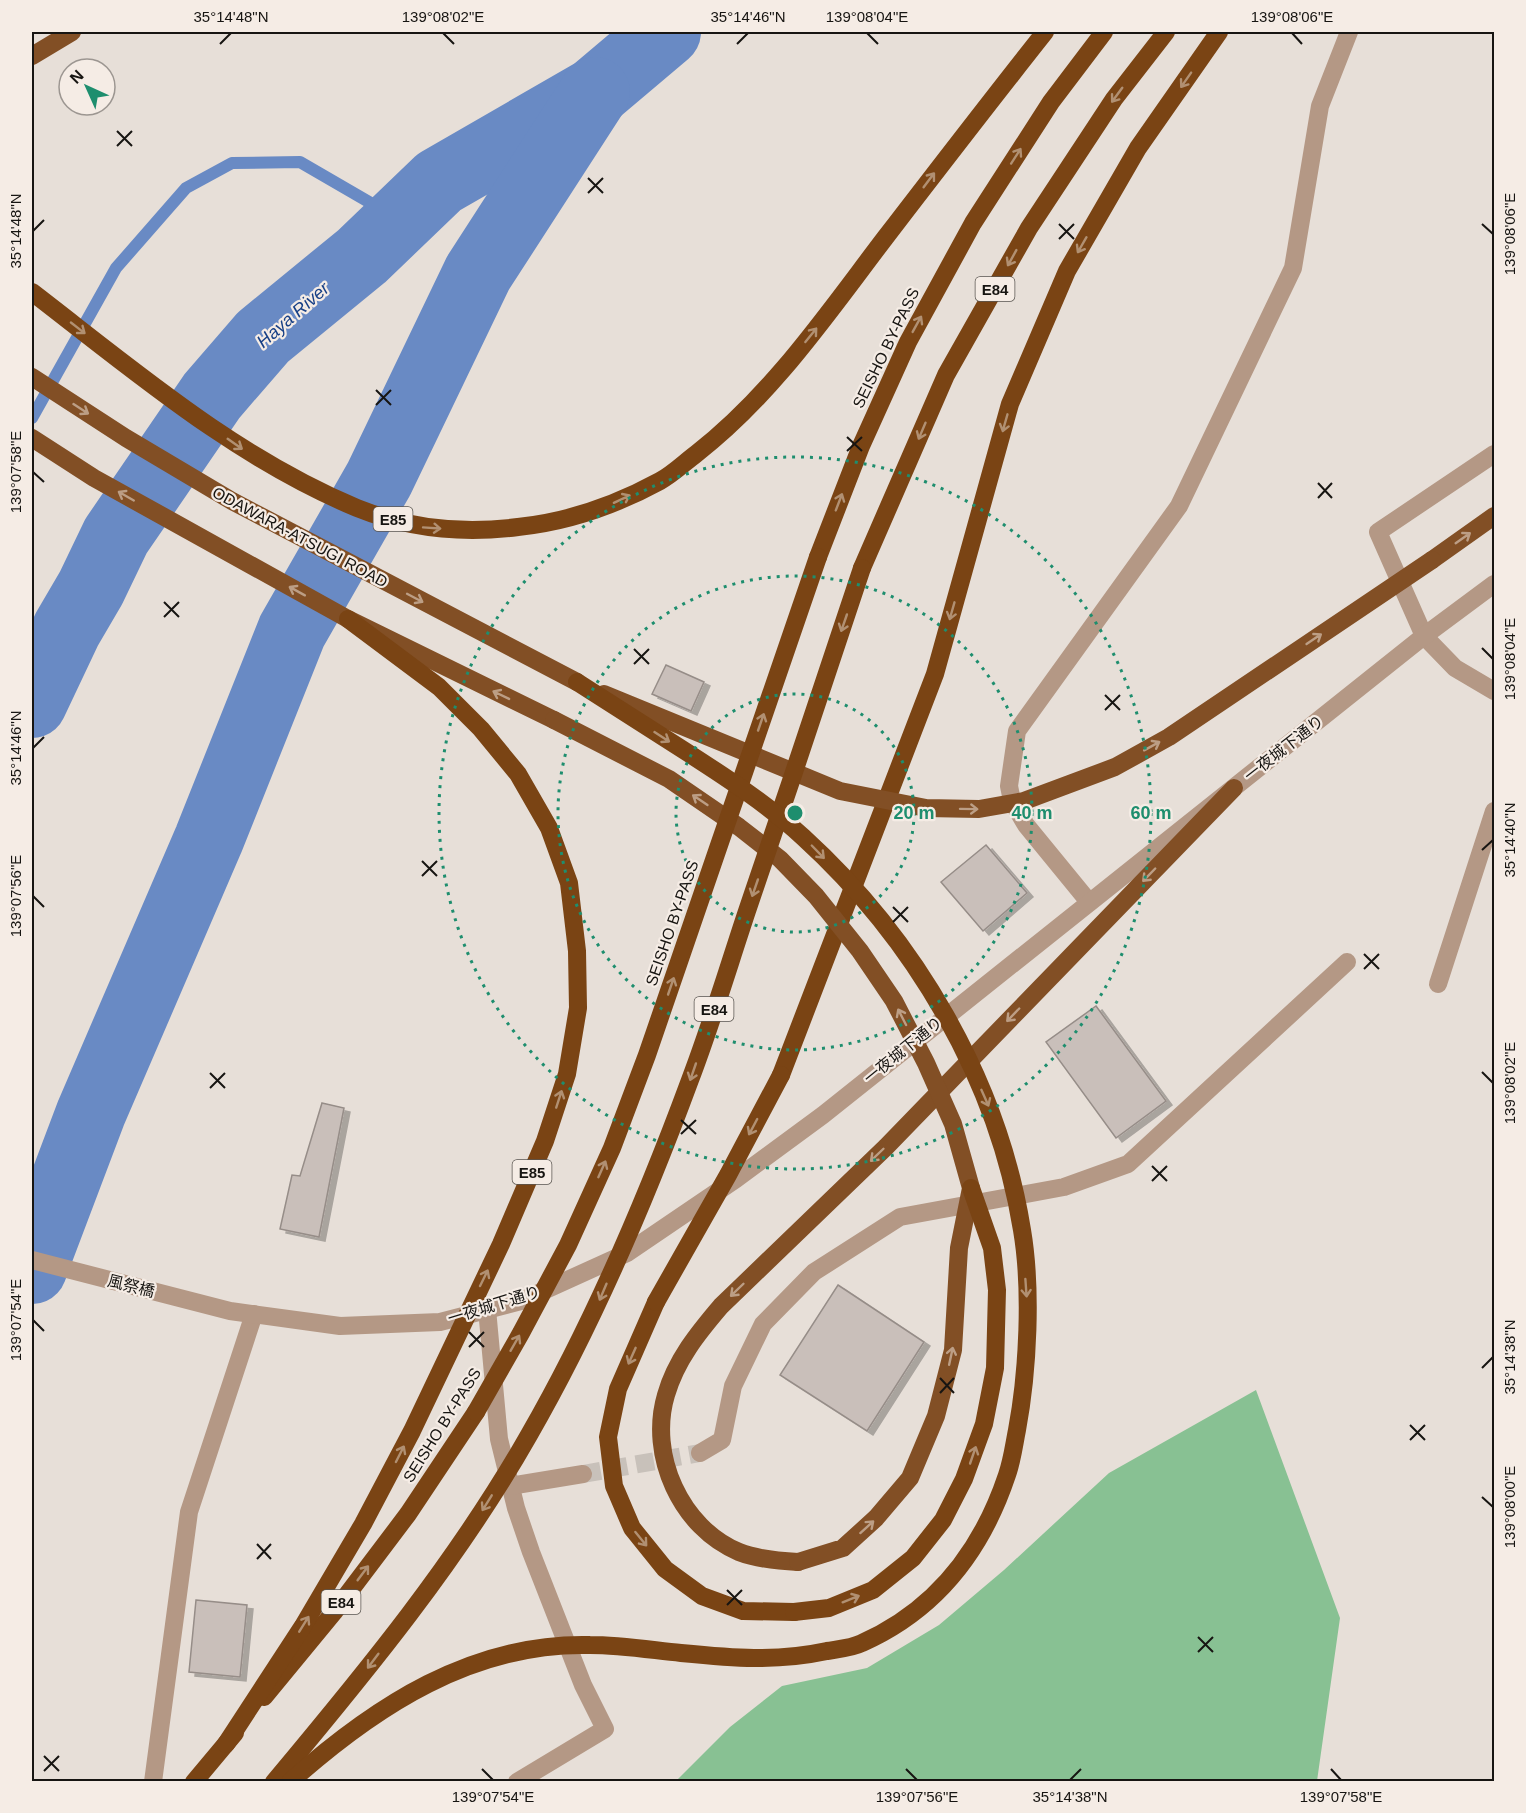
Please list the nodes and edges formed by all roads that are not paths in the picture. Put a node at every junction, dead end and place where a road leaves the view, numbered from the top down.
1 (72, 32) edge
2 (1045, 32) edge
3 (1104, 32) edge
4 (1166, 32) edge
5 (1219, 32) edge
6 (1349, 32) edge
7 (32, 56) edge
8 (32, 292) edge
9 (32, 377) edge
10 (32, 438) edge
11 (1494, 454) edge
12 (1494, 516) edge
13 (1494, 584) edge
14 (348, 619) junction
15 (1424, 636) junction
16 (577, 682) junction
17 (1494, 691) edge
18 (1234, 788) junction
19 (1494, 811) edge
20 (1089, 902) junction
21 (1347, 962) dead end
22 (1438, 984) dead end
23 (970, 1188) junction
24 (32, 1260) edge
25 (487, 1309) junction
26 (230, 1311) joint
27 (254, 1314) junction
28 (700, 1453) tunnel mouth
29 (583, 1474) tunnel mouth
30 (510, 1486) junction
31 (226, 1743) junction
32 (153, 1782) edge
33 (194, 1782) edge
34 (274, 1782) edge
35 (290, 1782) edge
36 (517, 1782) edge

1 - 7 highway
8 -> 2 highway, E85
31 -> 3 highway, SEISHO BY-PASS / E84, bridge
4 -> 34 highway, E84, bridge
5 -> 23 highway, bridge
6 - 20 street
9 -> 16 highway, ODAWARA-ATSUGI ROAD
14 -> 10 highway, E85
11 - 15 street
16 -> 12 highway, ODAWARA-ATSUGI ROAD, bridge
13 - 15 street, 一夜城下通り
23 -> 14 highway, bridge
31 -> 14 highway, E85, bridge
15 - 17 street
15 - 18 street, 一夜城下通り
16 -> 35 highway, bridge
18 - 20 street, 一夜城下通り
18 -> 23 highway, bridge
19 - 22 street
20 - 25 street, 一夜城下通り
21 - 28 street
24 - 26 street, 風祭橋
25 - 27 street, 一夜城下通り
25 - 30 street
26 - 27 street, 一夜城下通り
27 - 32 street
29 - 30 street
30 - 36 street
31 - 33 highway, SEISHO BY-PASS / E84

